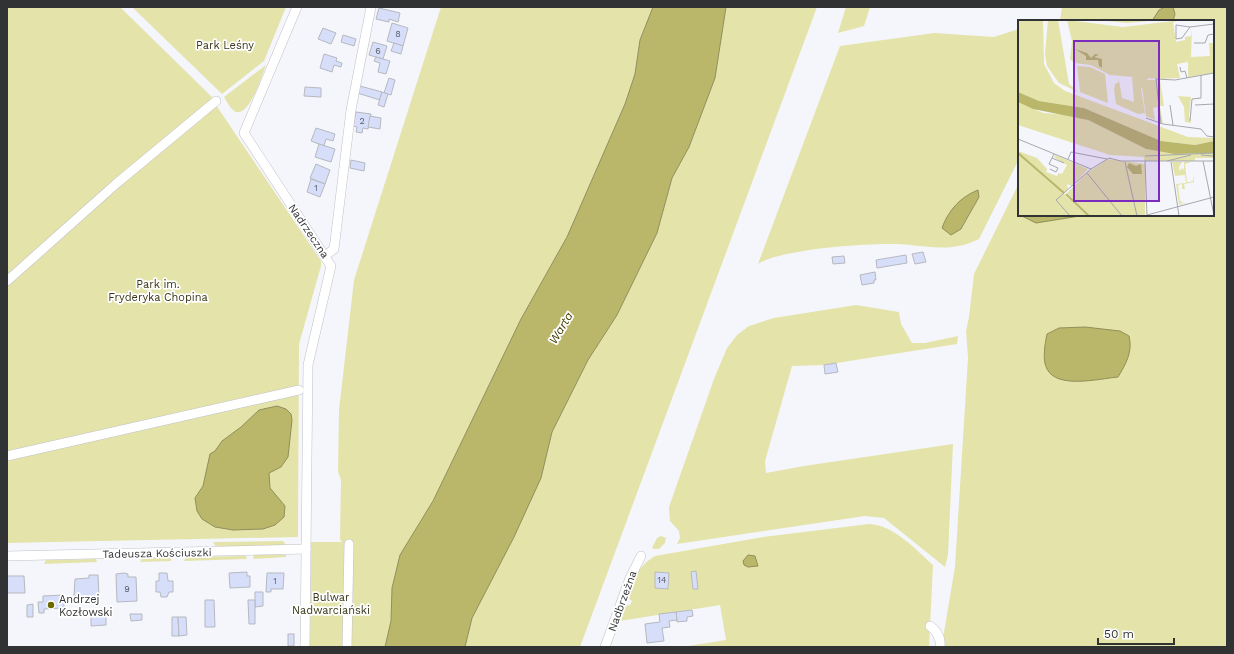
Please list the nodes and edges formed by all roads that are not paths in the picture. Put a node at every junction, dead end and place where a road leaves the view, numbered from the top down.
1 (296, 7) edge
2 (371, 7) edge
3 (216, 101) dead end
4 (326, 256) junction
5 (7, 281) edge
6 (298, 390) dead end
7 (7, 456) edge
8 (349, 544) dead end
9 (306, 548) junction
10 (7, 556) edge
11 (641, 556) dead end
12 (930, 626) dead end
13 (305, 647) edge
14 (347, 647) edge
15 (605, 647) edge
16 (940, 647) edge

1 - 4 street, Nadrzeczna
2 - 4 street
3 - 5 street
4 - 9 street, Nadrzeczna
6 - 7 street
8 - 14 street
9 - 10 street, Tadeusza Kościuszki
9 - 13 street, Nadrzeczna
11 - 15 street, Nadbrzeżna
12 - 16 street

